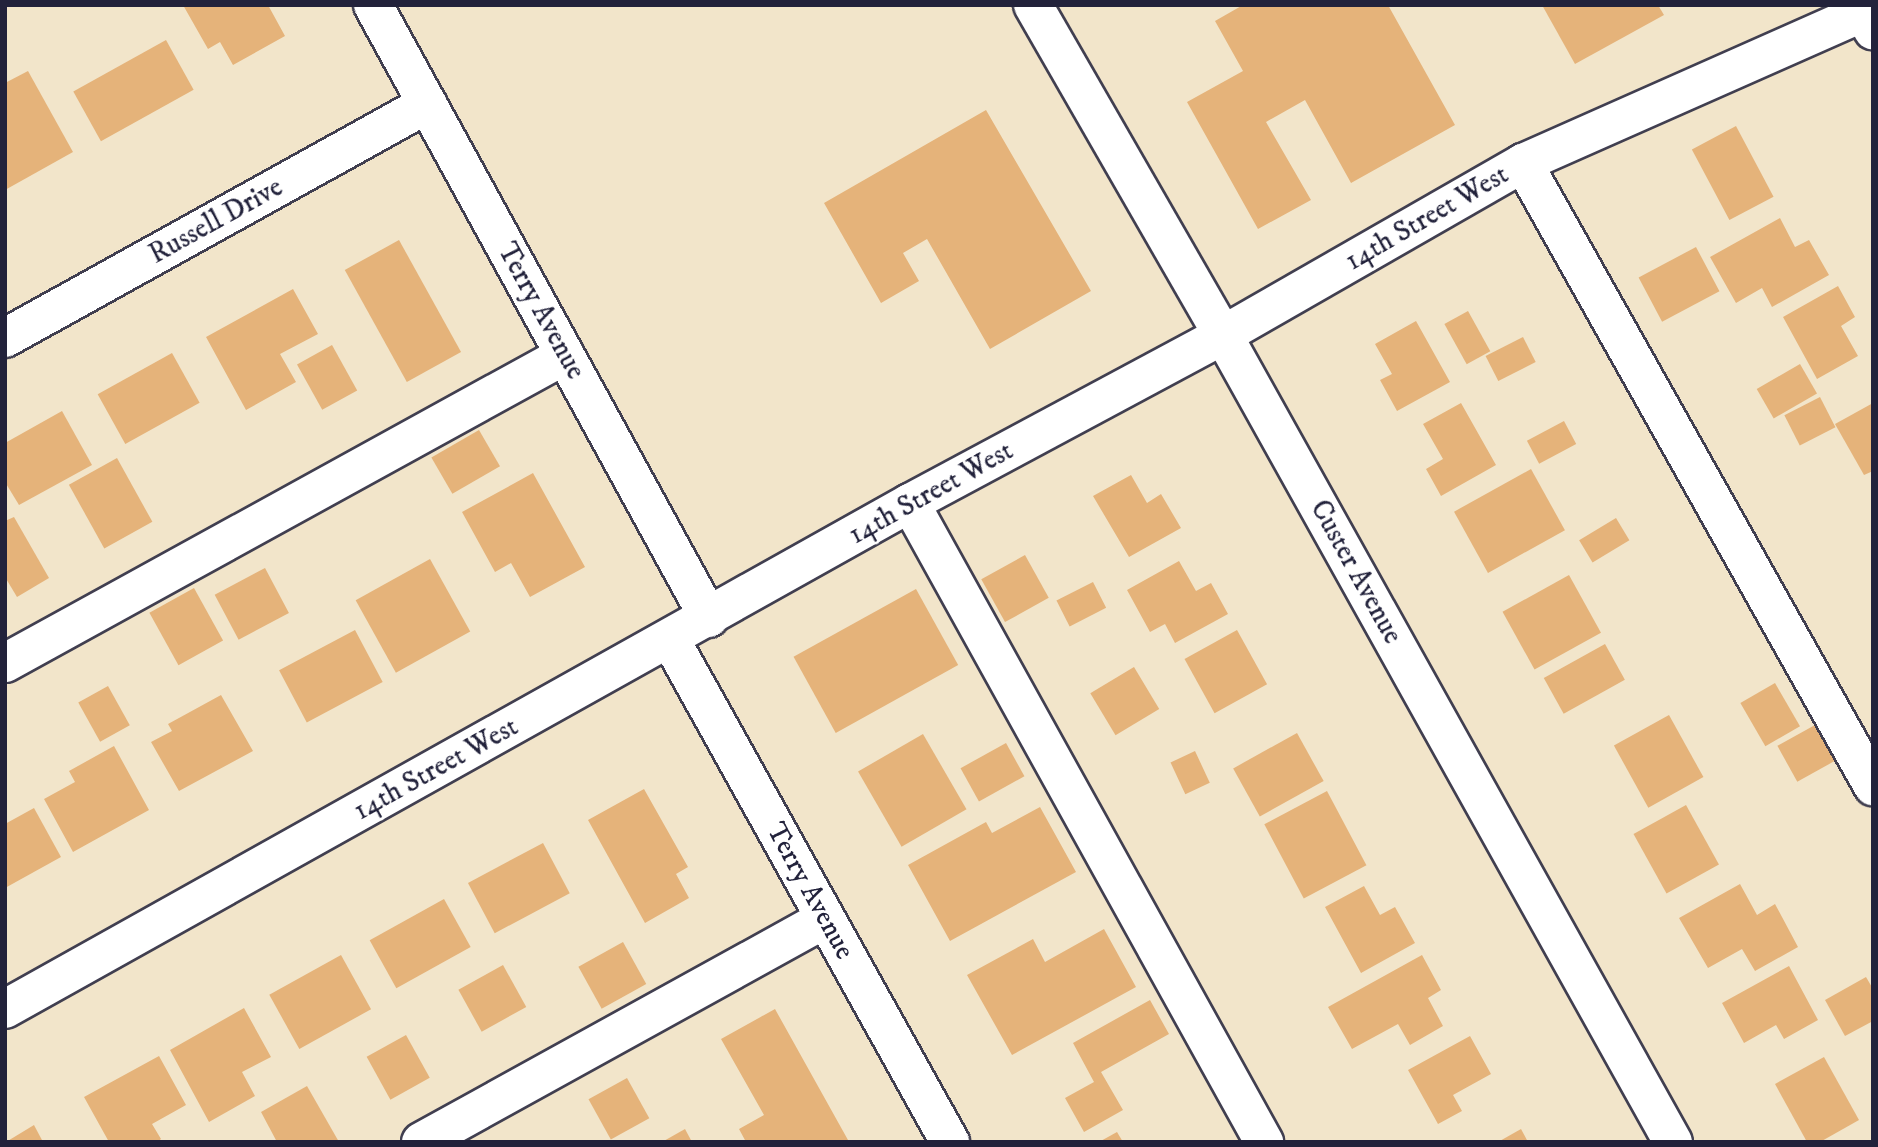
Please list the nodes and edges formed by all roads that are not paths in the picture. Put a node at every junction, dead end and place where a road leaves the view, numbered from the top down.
1 (373, 5) edge
2 (1033, 5) edge
3 (1867, 14) edge
4 (427, 104) junction
5 (1523, 163) junction
6 (1223, 335) junction
7 (5, 338) edge
8 (565, 355) junction
9 (910, 503) junction
10 (709, 618) junction
11 (670, 639) junction
12 (5, 663) edge
13 (1873, 786) edge
14 (825, 919) junction
15 (5, 1009) edge
16 (421, 1142) edge
17 (950, 1142) edge
18 (1264, 1142) edge
19 (1673, 1142) edge

1 - 4 street, Terry Avenue
2 - 6 street, Custer Avenue
3 - 5 street, 14th Street West
4 - 7 street, Russell Drive
4 - 8 street, Terry Avenue
5 - 6 street, 14th Street West
5 - 13 street
6 - 9 street, 14th Street West
6 - 19 street, Custer Avenue
8 - 10 street, Terry Avenue
8 - 12 street
9 - 10 street, 14th Street West
9 - 18 street
10 - 11 street, 14th Street West
11 - 14 street, Terry Avenue
11 - 15 street, 14th Street West
14 - 16 street
14 - 17 street, Terry Avenue

